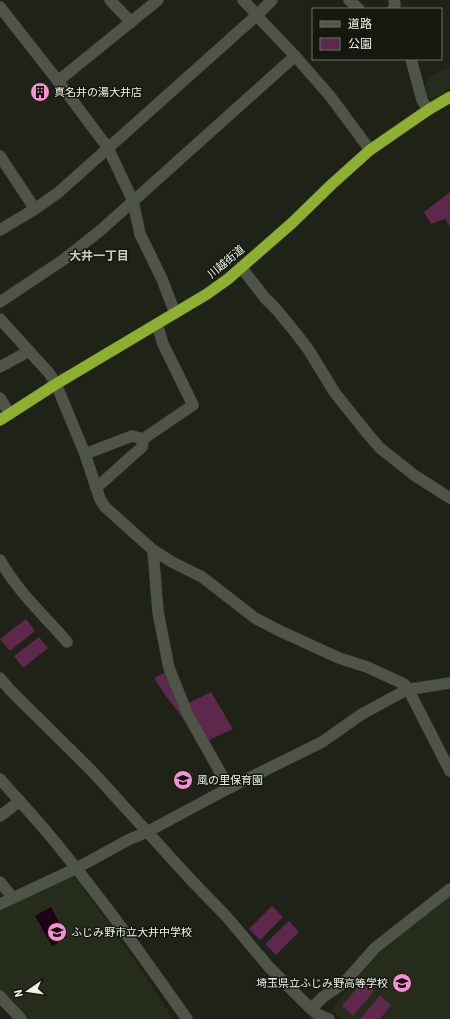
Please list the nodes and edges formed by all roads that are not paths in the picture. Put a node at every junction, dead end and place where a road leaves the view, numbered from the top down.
1 (110, 0) edge
2 (158, 0) edge
3 (243, 0) edge
4 (272, 0) edge
5 (349, 0) edge
6 (0, 7) edge
7 (358, 8) edge
8 (257, 15) junction
9 (131, 22) junction
10 (295, 56) junction
11 (411, 60) edge
12 (58, 81) junction
13 (450, 97) edge
14 (428, 110) junction
15 (108, 148) junction
16 (370, 150) junction
17 (0, 156) edge
18 (133, 201) junction
19 (35, 209) junction
20 (0, 230) edge
21 (241, 267) junction
22 (0, 302) edge
23 (175, 313) junction
24 (0, 318) edge
25 (157, 324) junction
26 (29, 351) junction
27 (0, 367) edge
28 (56, 384) junction
29 (0, 398) edge
30 (5, 417) edge
31 (143, 440) junction
32 (85, 454) junction
33 (96, 488) junction
34 (450, 498) edge
35 (153, 550) junction
36 (0, 560) edge
37 (67, 642) dead end
38 (0, 678) edge
39 (450, 683) edge
40 (408, 689) junction
41 (450, 771) edge
42 (0, 779) edge
43 (229, 788) junction
44 (20, 801) junction
45 (0, 816) edge
46 (147, 832) junction
47 (77, 868) junction
48 (0, 882) edge
49 (450, 889) edge
50 (12, 898) junction
51 (0, 904) edge
52 (0, 996) edge
53 (311, 1009) junction
54 (21, 1019) edge
55 (187, 1019) edge
56 (329, 1019) edge

1 - 9 street
2 - 9 street
3 - 8 street
4 - 8 street
5 - 7 street
6 - 12 street
8 - 10 street
8 - 15 street
9 - 12 street
10 - 16 street
10 - 18 street
11 - 14 street
12 - 15 street
13 - 14 highway, 川越街道
14 - 16 highway, 川越街道
15 - 18 street
15 - 19 street
16 - 21 highway, 川越街道
17 - 19 street
18 - 22 street
18 - 23 street
19 - 20 street
21 - 23 highway, 川越街道
21 - 34 street
23 - 25 highway, 川越街道
24 - 26 street
25 - 28 highway, 川越街道
25 - 31 street
26 - 27 street
26 - 28 street
28 - 30 highway, 川越街道
28 - 32 street
29 - 30 street
31 - 32 street
31 - 33 street
32 - 33 street
33 - 35 street
35 - 40 street
35 - 43 street
36 - 37 street
38 - 46 street
39 - 40 street
40 - 41 street
40 - 43 street
42 - 44 street
43 - 46 street
44 - 45 street
44 - 47 street
46 - 47 street
46 - 53 street
47 - 50 street
47 - 55 street
48 - 50 street
49 - 53 street
50 - 51 street
52 - 54 street
53 - 56 street

